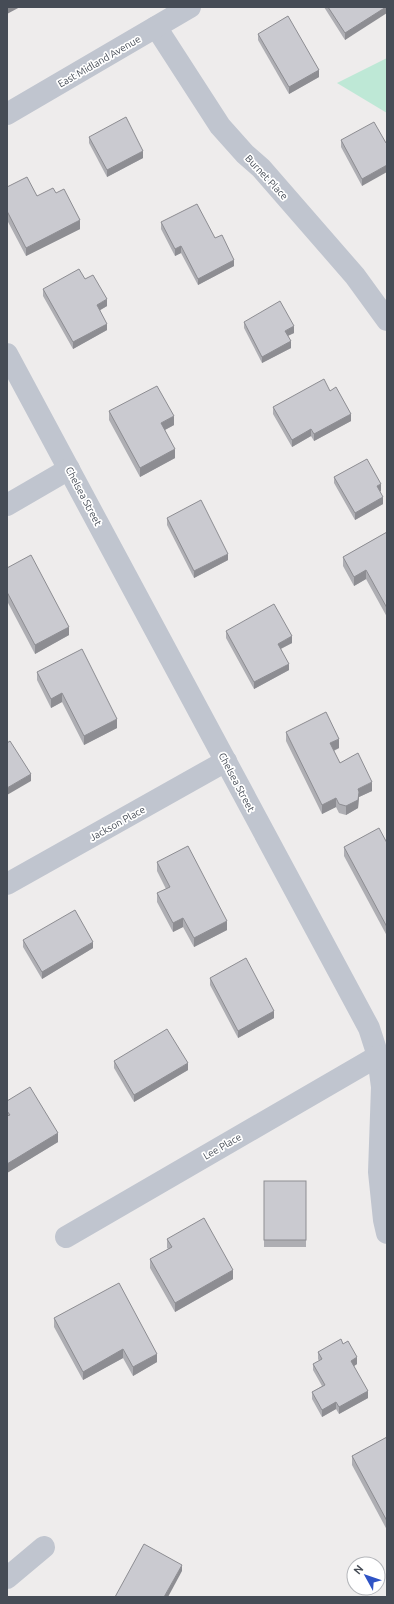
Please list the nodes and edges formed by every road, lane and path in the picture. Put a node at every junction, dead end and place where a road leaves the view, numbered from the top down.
1 (190, 7) edge
2 (156, 27) junction
3 (7, 114) edge
4 (387, 320) edge
5 (7, 354) edge
6 (69, 469) junction
7 (7, 505) edge
8 (226, 761) junction
9 (7, 884) edge
10 (378, 1056) junction
11 (387, 1232) edge
12 (66, 1237) dead end
13 (44, 1547) dead end
14 (7, 1578) edge

1 - 2 street, East Midland Avenue
2 - 3 street, East Midland Avenue
2 - 4 street, Burnet Place
5 - 6 street, Chelsea Street
6 - 7 street
6 - 8 street, Chelsea Street
8 - 9 street, Jackson Place
8 - 10 street, Chelsea Street
10 - 11 street, Chelsea Street
10 - 12 street, Lee Place
13 - 14 street

